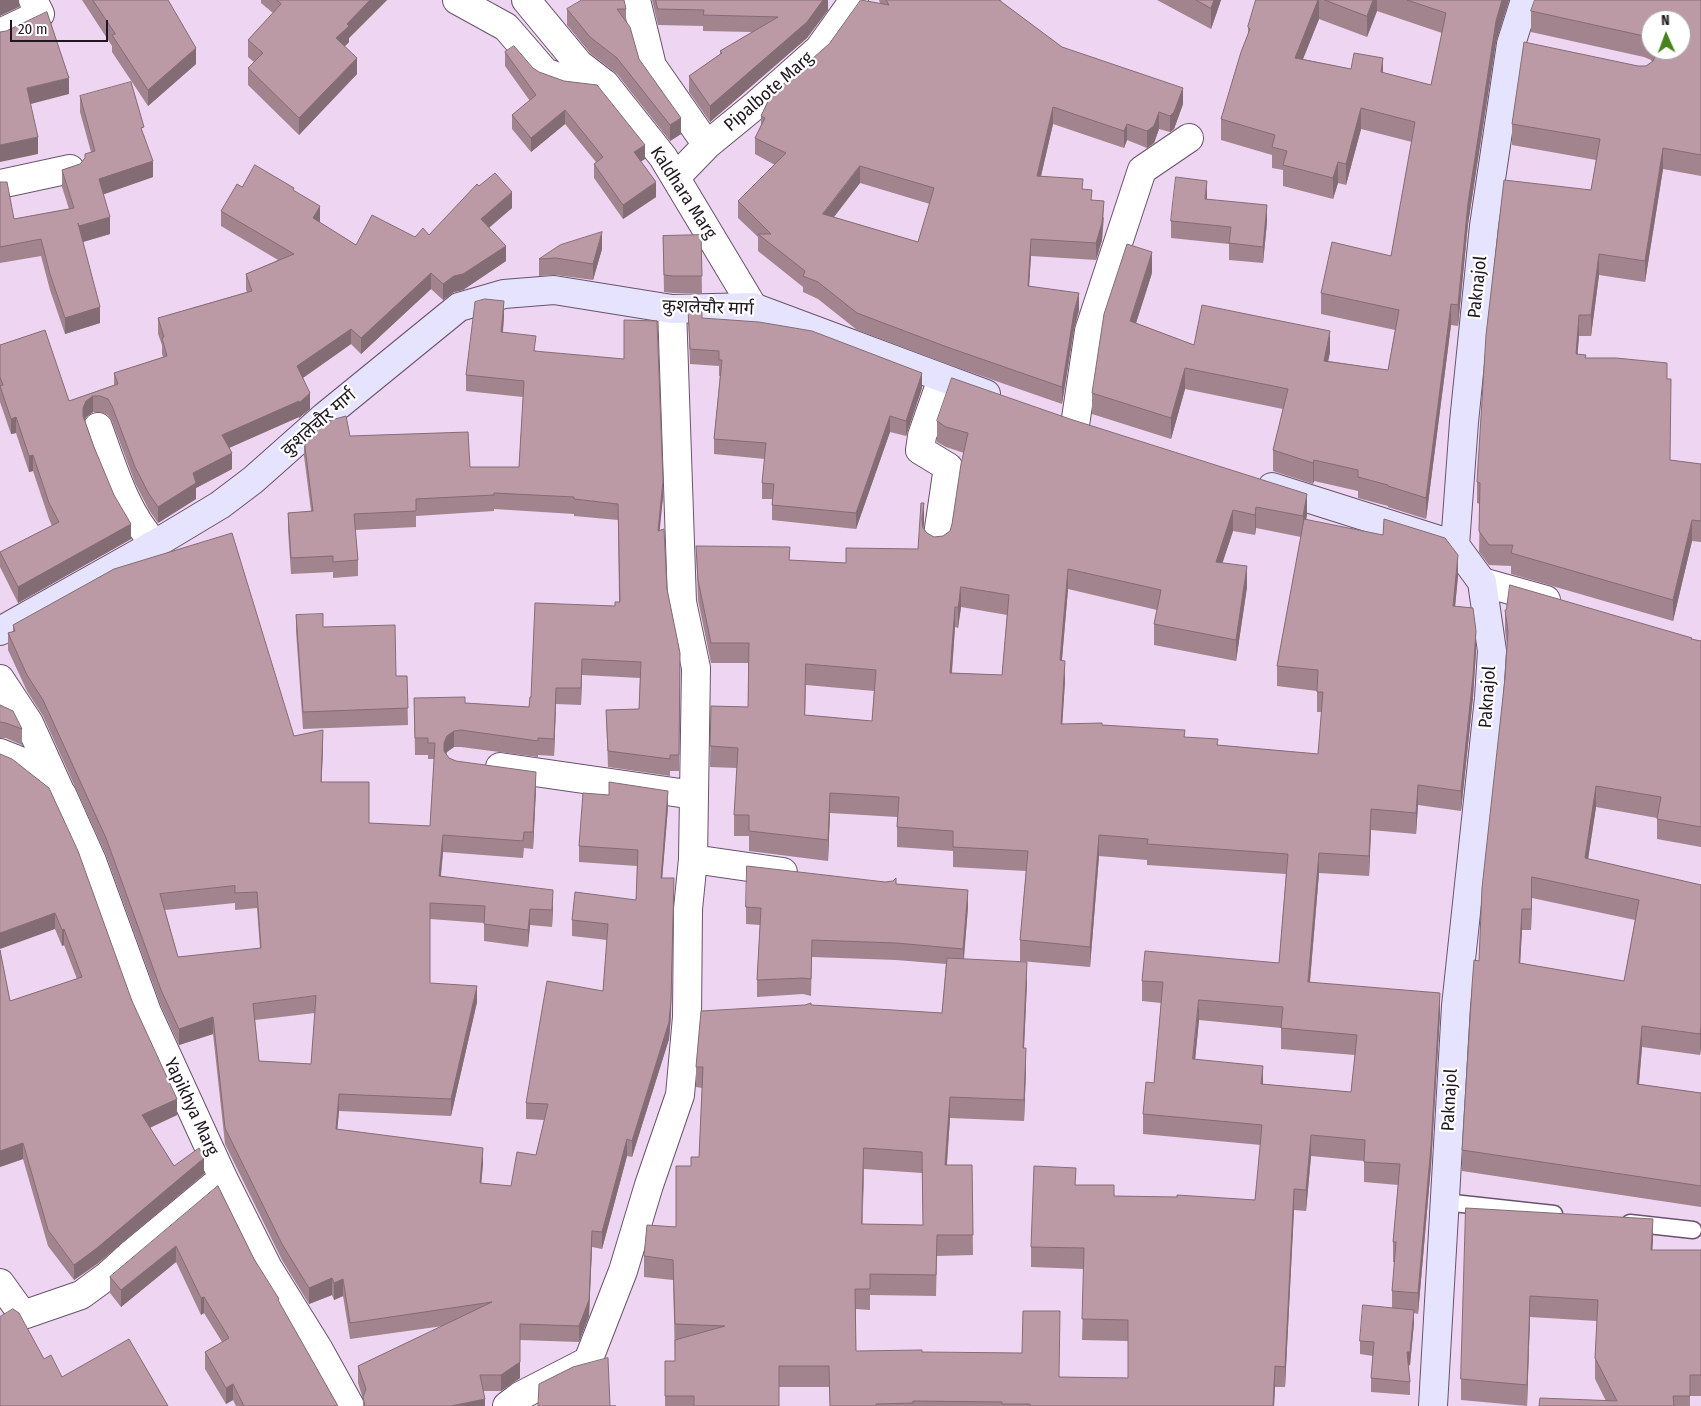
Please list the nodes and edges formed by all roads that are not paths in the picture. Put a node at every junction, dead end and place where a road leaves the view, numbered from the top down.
1 (33, 0) edge
2 (457, 0) edge
3 (526, 0) edge
4 (636, 0) edge
5 (854, 0) edge
6 (1525, 0) edge
7 (0, 33) edge
8 (1511, 44) junction
9 (1539, 50) edge
10 (605, 84) junction
11 (1189, 138) dead end
12 (707, 145) junction
13 (70, 169) edge
14 (676, 177) junction
15 (0, 184) edge
16 (753, 307) junction
17 (672, 309) junction
18 (942, 379) junction
19 (1013, 404) edge
20 (1049, 416) edge
21 (98, 427) dead end
22 (1085, 428) joint
23 (1246, 479) edge
24 (937, 542) edge
25 (155, 544) junction
26 (1455, 545) junction
27 (1482, 582) junction
28 (1568, 607) edge
29 (0, 631) edge
30 (0, 679) edge
31 (0, 753) edge
32 (478, 764) edge
33 (62, 794) junction
34 (694, 795) junction
35 (693, 859) junction
36 (811, 875) edge
37 (716, 1016) edge
38 (687, 1017) junction
39 (223, 1178) junction
40 (1444, 1202) junction
41 (1569, 1216) edge
42 (1617, 1221) edge
43 (1693, 1230) dead end
44 (0, 1283) edge
45 (350, 1406) edge
46 (507, 1406) edge
47 (1433, 1406) edge

1 - 7 street
2 - 10 street
3 - 10 street, Kaldhara Marg
4 - 12 street
5 - 12 street, Pipalbote Marg
6 - 8 main road, Paknajol
8 - 9 street
8 - 26 main road, Paknajol
10 - 14 street, Kaldhara Marg
11 - 22 street
12 - 14 street, Pipalbote Marg
13 - 15 street
14 - 16 street, Kaldhara Marg
16 - 17 main road, कुशलेचौर मार्ग
16 - 18 main road, कुशलेचौर मार्ग
17 - 25 main road, कुशलेचौर मार्ग
17 - 34 street
18 - 19 main road, कुशलेचौर मार्ग
18 - 24 street
20 - 22 main road
21 - 25 street
23 - 26 main road
25 - 29 main road, कुशलेचौर मार्ग
26 - 27 main road, Paknajol
27 - 28 street
27 - 40 main road, Paknajol
30 - 33 street, Yapikhya Marg
31 - 33 street, Yapikhya Marg
32 - 34 street
33 - 39 street, Yapikhya Marg
34 - 35 street
35 - 36 street
35 - 38 street
37 - 38 street
38 - 46 street
39 - 44 street
39 - 45 street, Yapikhya Marg
40 - 41 lane
40 - 47 main road, Paknajol
42 - 43 lane

